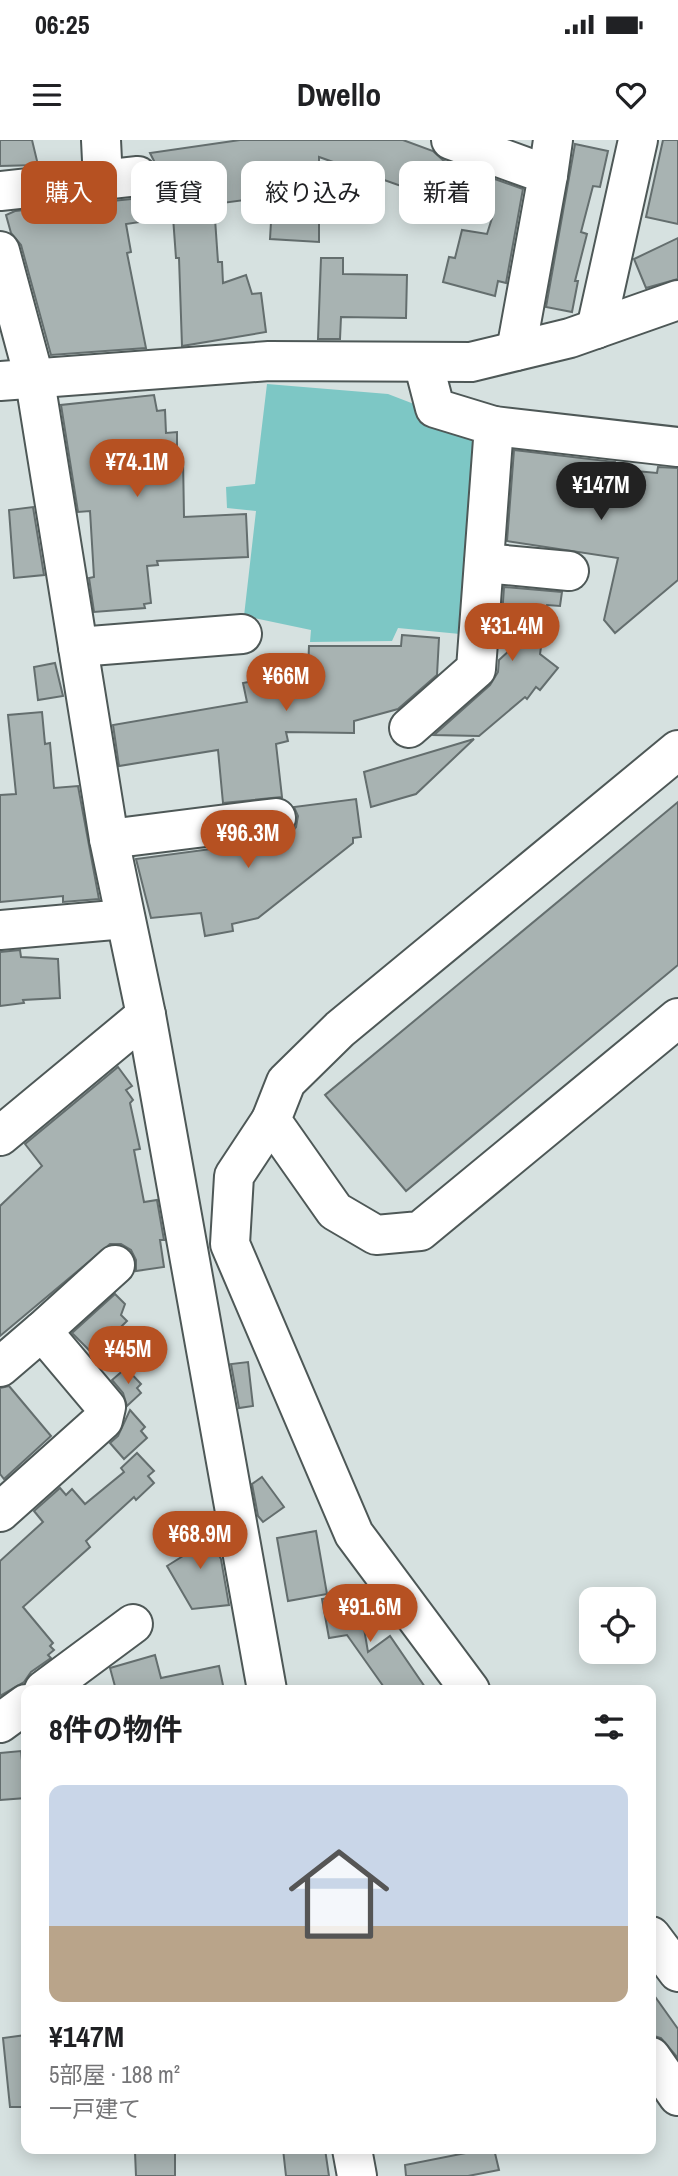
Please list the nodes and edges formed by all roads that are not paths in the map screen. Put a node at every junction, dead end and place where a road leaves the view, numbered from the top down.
1 (100, 140) edge
2 (451, 140) edge
3 (638, 140) edge
4 (551, 158) edge
5 (0, 191) edge
6 (0, 251) edge
7 (678, 300) edge
8 (596, 329) junction
9 (516, 351) junction
10 (422, 362) junction
11 (17, 381) edge
12 (494, 426) junction
13 (678, 447) edge
14 (484, 563) junction
15 (569, 571) dead end
16 (242, 634) dead end
17 (78, 647) junction
18 (409, 728) dead end
19 (678, 750) edge
20 (276, 818) dead end
21 (109, 839) junction
22 (125, 919) junction
23 (0, 930) edge
24 (146, 1015) junction
25 (678, 1017) edge
26 (271, 1120) junction
27 (0, 1136) edge
28 (115, 1265) dead end
29 (42, 1331) junction
30 (0, 1367) edge
31 (0, 1512) edge
32 (133, 1624) dead end
33 (51, 1685) edge
34 (266, 1685) edge
35 (466, 1685) edge
36 (21, 1708) edge
37 (0, 1723) edge
38 (656, 1943) edge
39 (678, 1972) edge
40 (656, 2064) edge
41 (678, 2096) edge
42 (353, 2154) edge
43 (357, 2176) edge

1 - 5 street
2 - 4 street
3 - 8 street
4 - 9 street
6 - 11 street
7 - 8 street
8 - 9 street
9 - 10 street
10 - 11 street
10 - 12 street
11 - 17 street
12 - 13 street
12 - 14 street
14 - 15 street
14 - 18 street
16 - 17 street
17 - 21 street
19 - 26 street
20 - 21 street
21 - 22 street
22 - 23 street
22 - 24 street
24 - 27 street
24 - 34 street
25 - 26 street
26 - 35 street
28 - 29 street
29 - 30 street
29 - 31 street
32 - 33 street
36 - 37 street
38 - 39 street
40 - 41 street
42 - 43 street

